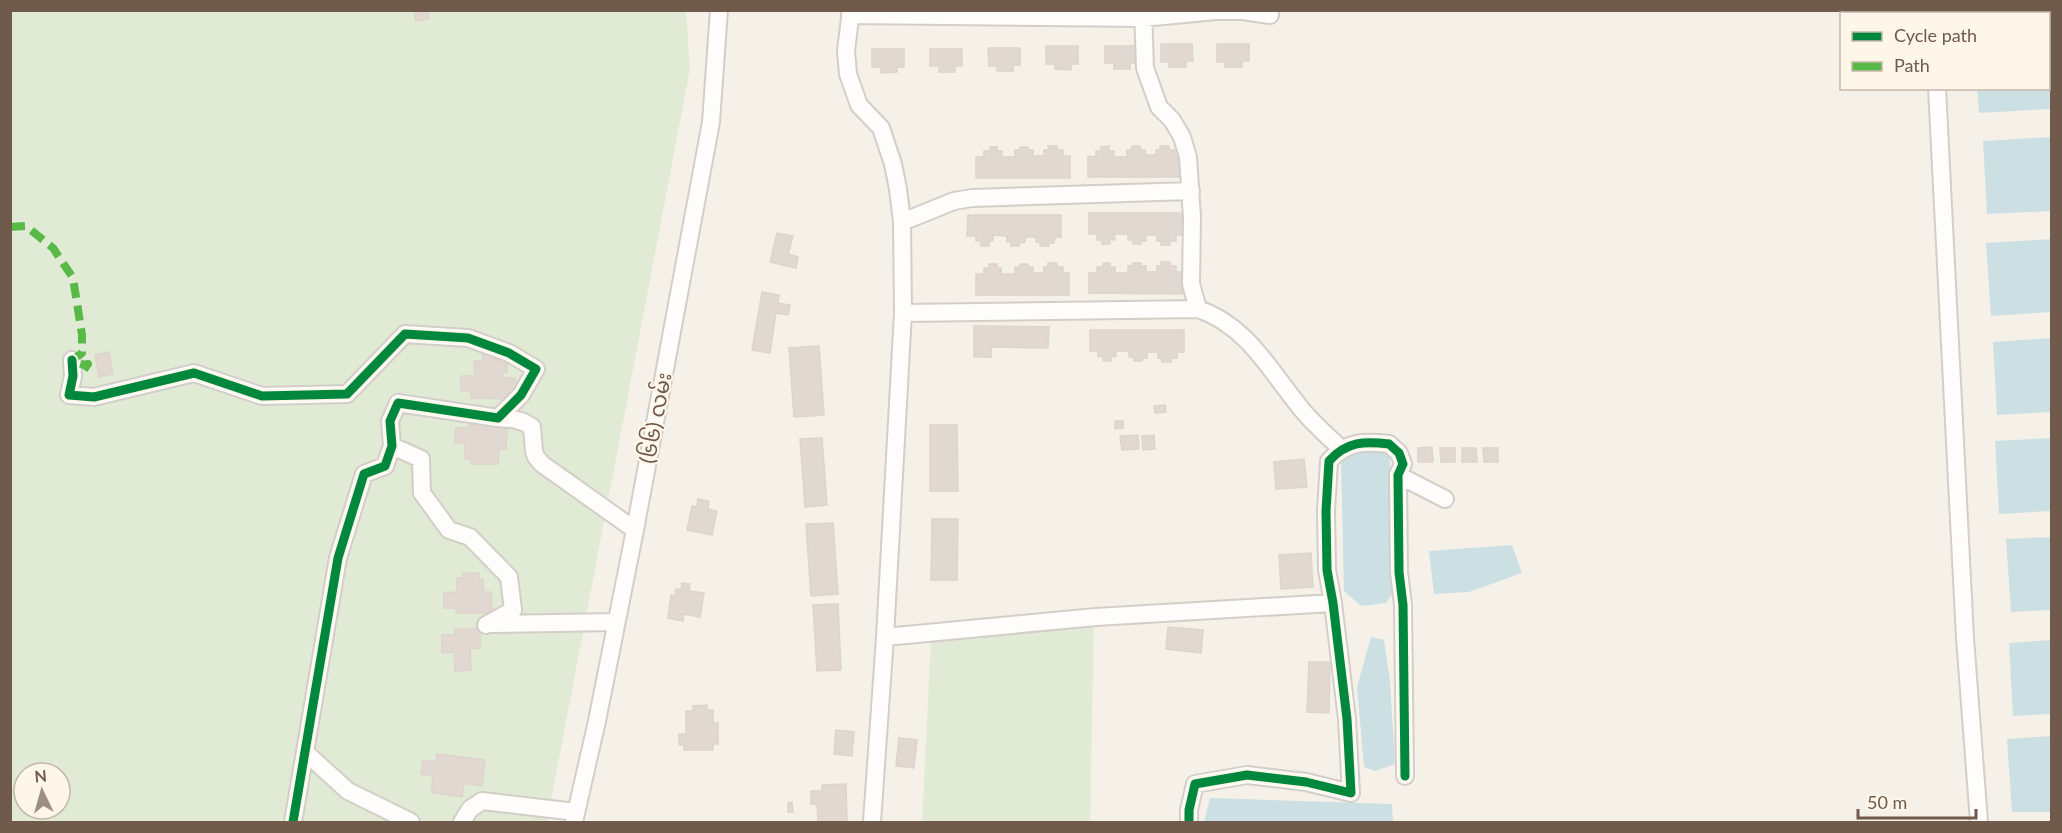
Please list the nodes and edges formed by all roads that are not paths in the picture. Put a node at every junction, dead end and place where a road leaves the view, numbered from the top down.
1 (719, 10) edge
2 (850, 13) edge
3 (1143, 14) edge
4 (1270, 15) dead end
5 (1937, 90) edge
6 (1191, 191) junction
7 (902, 222) junction
8 (1198, 309) junction
9 (903, 313) junction
10 (72, 360) dead end
11 (498, 418) junction
12 (392, 446) junction
13 (1341, 449) junction
14 (1398, 475) junction
15 (1445, 499) dead end
16 (635, 530) junction
17 (1333, 603) junction
18 (616, 622) junction
19 (885, 637) junction
20 (305, 752) junction
21 (1405, 776) dead end
22 (575, 817) edge
23 (293, 822) edge
24 (411, 822) edge
25 (462, 822) edge
26 (872, 822) edge
27 (1190, 822) edge
28 (1979, 822) edge

1 - 16 street, (၆၆) လမ်း
2 - 3 street
2 - 7 street
3 - 4 street
3 - 6 street
5 - 28 street
6 - 7 street
6 - 8 street
7 - 9 street
8 - 9 street
8 - 13 street
9 - 19 street
10 - 11 street
11 - 12 street
11 - 16 street
12 - 18 street
12 - 20 street
13 - 14 street
13 - 17 street
14 - 15 street
14 - 21 street
16 - 18 street, (၆၆) လမ်း
17 - 19 street
17 - 27 street
18 - 22 street, (၆၆) လမ်း
19 - 26 street
20 - 23 street
20 - 24 street
22 - 25 street

